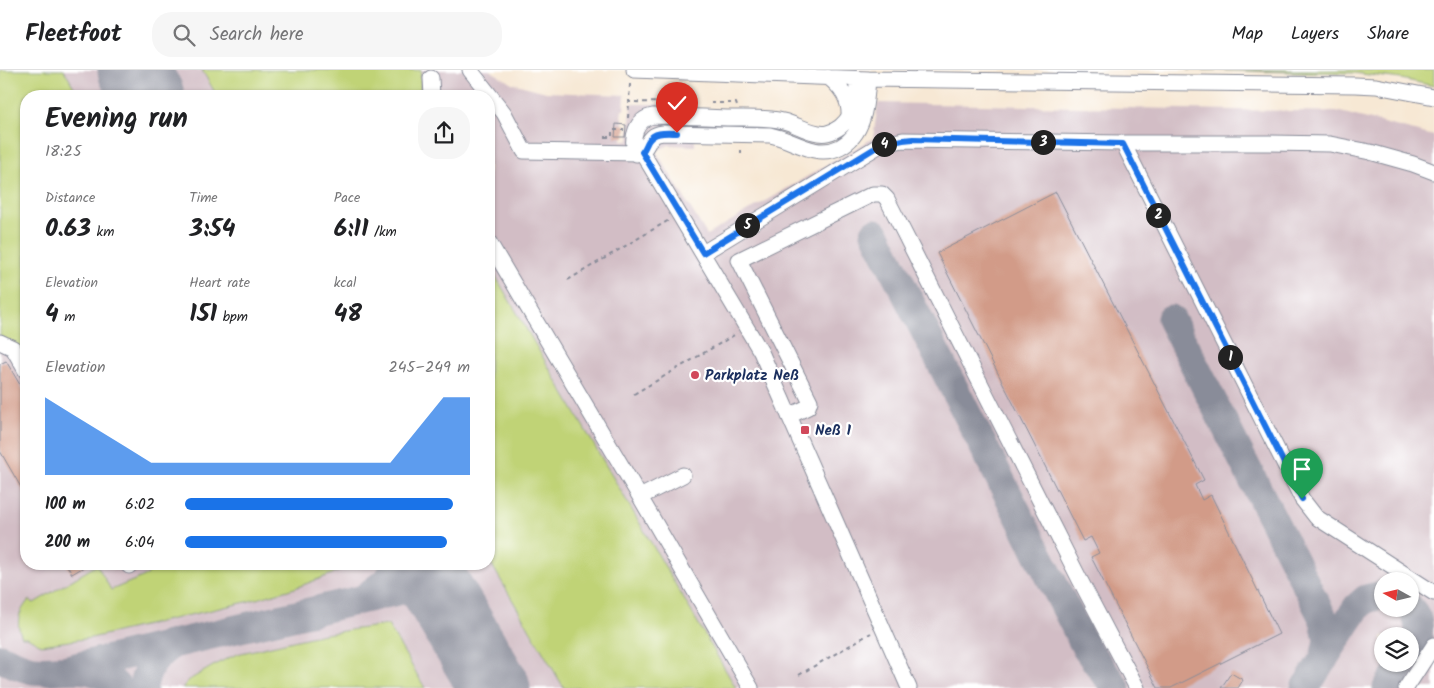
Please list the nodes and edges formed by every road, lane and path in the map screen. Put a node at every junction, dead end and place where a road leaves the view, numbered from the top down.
1 (470, 70) edge
2 (634, 70) edge
3 (828, 77) junction
4 (431, 78) dead end
5 (863, 79) junction
6 (432, 90) edge
7 (487, 90) edge
8 (1434, 97) edge
9 (495, 101) edge
10 (856, 118) junction
11 (623, 130) dead end
12 (605, 137) dead end
13 (1123, 144) junction
14 (639, 153) junction
15 (1434, 172) edge
16 (680, 214) junction
17 (728, 237) junction
18 (495, 252) edge
19 (703, 253) junction
20 (739, 260) junction
21 (568, 280) dead end
22 (746, 328) junction
23 (0, 342) edge
24 (20, 361) edge
25 (634, 394) dead end
26 (789, 416) junction
27 (683, 475) dead end
28 (640, 497) junction
29 (1434, 593) edge
30 (882, 626) junction
31 (1434, 645) edge
32 (800, 675) dead end
33 (751, 688) edge
34 (909, 688) edge
35 (1137, 688) edge
36 (1406, 688) edge

1 - 7 street
2 - 3 street
3 - 5 street
3 - 10 street
4 - 6 street
5 - 8 street
5 - 10 street
9 - 14 street
10 - 14 street
10 - 14 street
11 - 12 path
13 - 15 street
13 - 17 street
13 - 29 street
14 - 16 street
16 - 19 street
16 - 21 path
17 - 19 street
17 - 20 street
18 - 28 street
19 - 22 street
20 - 26 street
20 - 35 street
22 - 25 path
22 - 26 street
23 - 24 street
26 - 30 street
27 - 28 street
28 - 33 street
30 - 32 path
30 - 34 street
31 - 36 street

